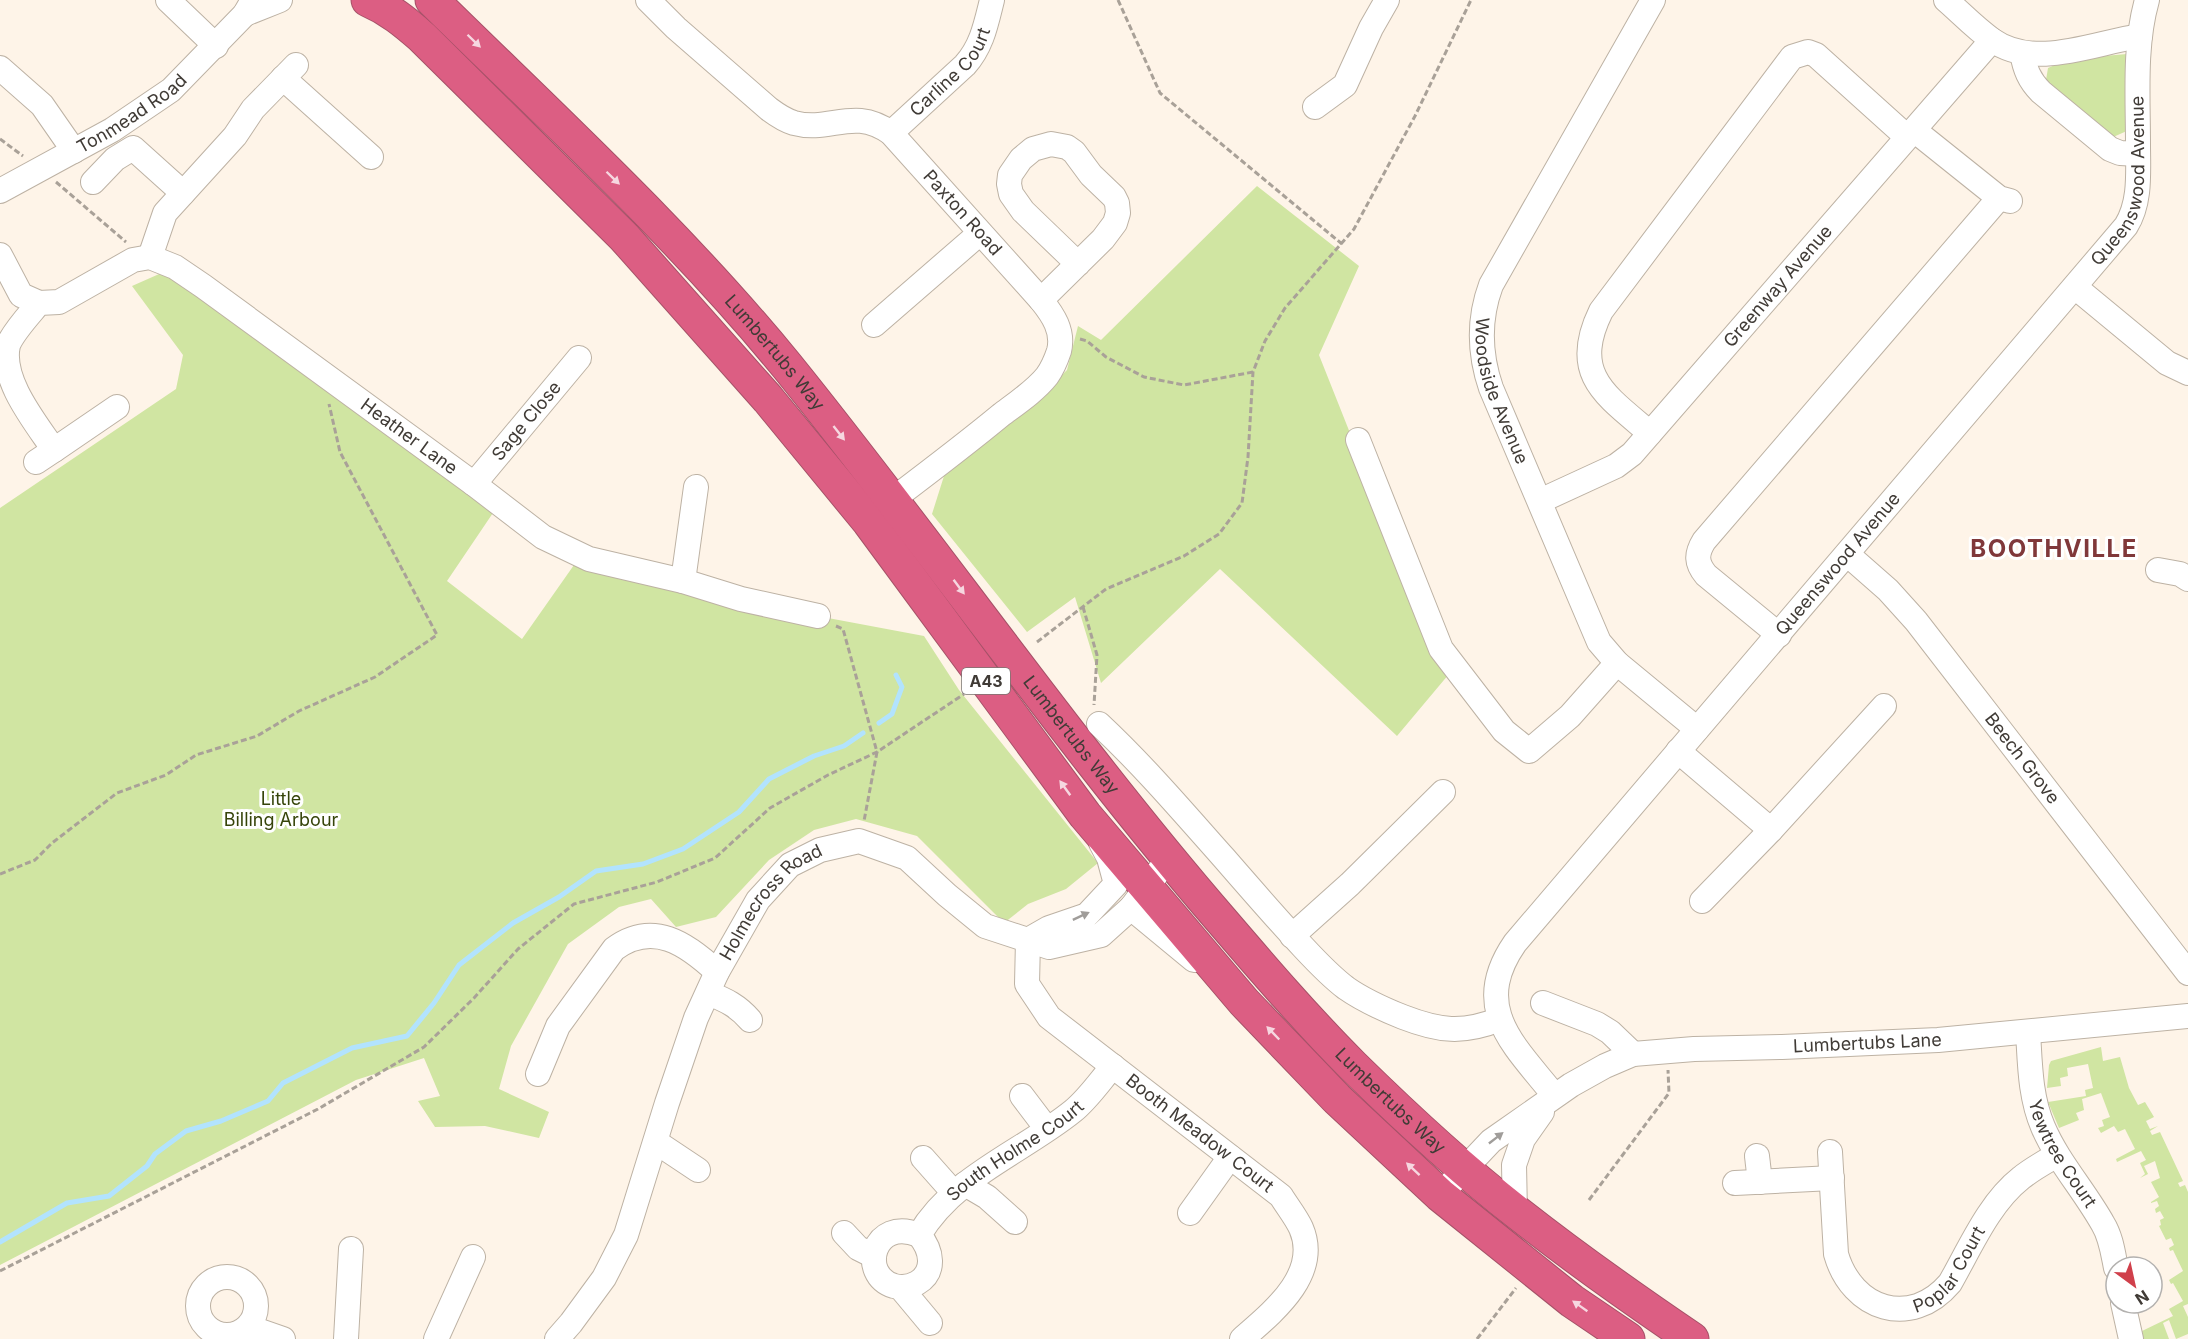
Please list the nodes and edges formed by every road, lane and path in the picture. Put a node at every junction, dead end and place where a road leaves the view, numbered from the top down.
1 (168, 0) edge
2 (280, 0) edge
3 (368, 0) edge
4 (432, 0) edge
5 (648, 0) edge
6 (992, 0) edge
7 (1118, 0) edge
8 (1387, 0) edge
9 (1471, 0) edge
10 (1653, 0) edge
11 (1946, 0) edge
12 (2147, 0) edge
13 (249, 7) edge
14 (2140, 36) junction
15 (1992, 40) junction
16 (216, 46) junction
17 (2022, 53) junction
18 (0, 68) edge
19 (1315, 106) dead end
20 (891, 133) junction
21 (1910, 133) junction
22 (0, 139) edge
23 (74, 151) junction
24 (2138, 154) junction
25 (371, 157) dead end
26 (40, 169) junction
27 (93, 182) dead end
28 (0, 191) edge
29 (183, 193) junction
30 (980, 233) junction
31 (1342, 244) junction
32 (0, 255) edge
33 (141, 259) junction
34 (1078, 264) junction
35 (2075, 287) junction
36 (1041, 300) junction
37 (39, 303) junction
38 (873, 325) dead end
39 (1059, 332) junction
40 (2149, 347) junction
41 (579, 358) dead end
42 (2188, 359) edge
43 (1253, 372) junction
44 (322, 373) junction
45 (2188, 373) edge
46 (117, 407) dead end
47 (1650, 433) junction
48 (1358, 440) dead end
49 (474, 484) junction
50 (696, 487) dead end
51 (892, 500) junction
52 (1540, 501) junction
53 (1847, 554) junction
54 (2158, 570) dead end
55 (2188, 579) edge
56 (683, 581) junction
57 (1083, 607) junction
58 (818, 616) joint
59 (1779, 635) junction
60 (1037, 642) dead end
61 (1617, 663) junction
62 (968, 691) dead end
63 (1884, 706) dead end
64 (1099, 724) joint
65 (1697, 729) junction
66 (1678, 751) junction
67 (877, 752) junction
68 (1443, 792) dead end
69 (1085, 815) junction
70 (1771, 830) junction
71 (859, 841) junction
72 (1168, 859) junction
73 (0, 874) edge
74 (1139, 899) junction
75 (1702, 901) dead end
76 (1292, 936) junction
77 (1028, 940) junction
78 (2188, 973) edge
79 (713, 982) junction
80 (1543, 1003) dead end
81 (2188, 1016) edge
82 (1500, 1019) junction
83 (750, 1020) dead end
84 (2028, 1032) junction
85 (1666, 1050) junction
86 (1633, 1054) junction
87 (1113, 1066) junction
88 (538, 1074) dead end
89 (1554, 1095) junction
90 (1022, 1096) dead end
91 (1047, 1129) junction
92 (656, 1142) junction
93 (1830, 1152) dead end
94 (2057, 1155) junction
95 (1757, 1156) dead end
96 (1230, 1157) junction
97 (923, 1158) dead end
98 (1464, 1168) junction
99 (698, 1170) dead end
100 (1832, 1178) junction
101 (1760, 1182) junction
102 (1735, 1183) dead end
103 (960, 1188) junction
104 (1440, 1195) junction
105 (1589, 1200) dead end
106 (1515, 1212) junction
107 (1190, 1213) dead end
108 (1015, 1222) dead end
109 (844, 1233) dead end
110 (919, 1235) junction
111 (351, 1249) dead end
112 (2113, 1255) edge
113 (874, 1256) junction
114 (473, 1257) dead end
115 (0, 1271) edge
116 (1518, 1285) dead end
117 (900, 1287) junction
118 (2126, 1315) edge
119 (930, 1323) dead end
120 (248, 1327) dead end
121 (565, 1337) edge
122 (281, 1339) edge
123 (346, 1339) edge
124 (436, 1339) edge
125 (1242, 1339) edge
126 (1477, 1339) edge
127 (1628, 1339) edge
128 (1692, 1339) edge
129 (2131, 1339) edge

1 - 16 street
2 - 13 street, Tonmead Road
69 -> 3 highway, Lumbertubs Way / A43
4 -> 51 highway, Lumbertubs Way / A43
5 - 20 street, Paxton Road
6 - 20 street, Carline Court
7 - 31 path
8 - 19 street
9 - 31 path
10 - 52 street, Woodside Avenue
11 - 15 street
12 - 14 street, Queenswood Avenue
13 - 16 street, Tonmead Road
14 - 17 street
14 - 24 street, Queenswood Avenue
15 - 17 street
15 - 21 street, Greenway Avenue
16 - 23 street, Tonmead Road
17 - 24 street
18 - 23 street
20 - 30 street, Paxton Road
21 - 47 street, Greenway Avenue
21 - 47 street
21 - 59 street
22 - 26 path
23 - 26 street, Tonmead Road
24 - 35 street, Queenswood Avenue
25 - 29 street
26 - 28 street, Tonmead Road
26 - 33 path
27 - 29 street
29 - 33 street
30 - 36 street, Paxton Road
30 - 38 street
31 - 43 path
32 - 37 street
33 - 37 street
33 - 44 street, Heather Lane
34 - 34 street
34 - 36 street
35 - 40 street
35 - 53 street, Queenswood Avenue
36 - 39 street, Paxton Road
37 - 46 street
39 - 43 path
39 - 51 street
40 - 42 street
40 - 45 street
41 - 49 street, Sage Close
43 - 57 path
44 - 49 street, Heather Lane
44 - 73 path
47 - 52 street, Greenway Avenue
48 - 61 street
49 - 56 street, Heather Lane
50 - 56 street
51 -> 72 highway, Lumbertubs Way / A43
52 - 61 street, Woodside Avenue
53 - 59 street, Queenswood Avenue
53 - 78 street, Beech Grove
54 - 55 street
56 - 58 street, Heather Lane
57 - 60 path
57 - 64 path
58 - 67 path
59 - 65 street, Queenswood Avenue
61 - 65 street, Woodside Avenue
62 - 67 path
63 - 70 street
64 - 76 street, Lumbertubs Way
65 - 66 street, Queenswood Avenue
66 - 70 street
66 - 82 street, Queenswood Avenue
67 - 71 path
67 - 115 path
68 - 76 street
69 - 74 highway, Lumbertubs Way / A43
77 -> 69 street
70 - 75 street
71 - 77 street
71 - 79 street, Holmecross Road
72 - 74 street
72 - 98 highway, Lumbertubs Way / A43
74 - 77 street
104 -> 74 highway, Lumbertubs Way / A43
76 - 82 street, Lumbertubs Way
77 - 87 street, Booth Meadow Court
79 - 83 street
79 - 88 street
79 - 92 street, Holmecross Road
80 - 86 street
81 - 84 street, Lumbertubs Lane
82 - 89 street, Queenswood Avenue
84 - 85 street, Lumbertubs Lane
84 - 94 street, Yewtree Court
85 - 86 street, Lumbertubs Lane
85 - 105 path
86 - 89 street, Lumbertubs Lane
87 - 91 street, South Holme Court
87 - 96 street, Booth Meadow Court
98 -> 89 street, Lumbertubs Lane
89 - 106 street
90 - 91 street
91 - 103 street, South Holme Court
92 - 99 street
92 - 121 street, Holmecross Road
93 - 100 street, Poplar Court
94 - 100 street, Poplar Court
94 - 112 street, Yewtree Court
95 - 101 street
96 - 107 street
96 - 125 street, Booth Meadow Court
97 - 103 street
98 - 104 street, Lumbertubs Lane
98 - 106 highway, Lumbertubs Way / A43
100 - 101 street
101 - 102 street
103 - 108 street
103 - 110 street, South Holme Court
127 -> 104 highway, Lumbertubs Way / A43
106 - 128 highway, Lumbertubs Way / A43
109 - 113 street
110 - 113 street
110 - 117 street
111 - 123 street
113 - 117 street
114 - 124 street
116 - 126 path
117 - 119 street
118 - 129 street
120 - 122 street

